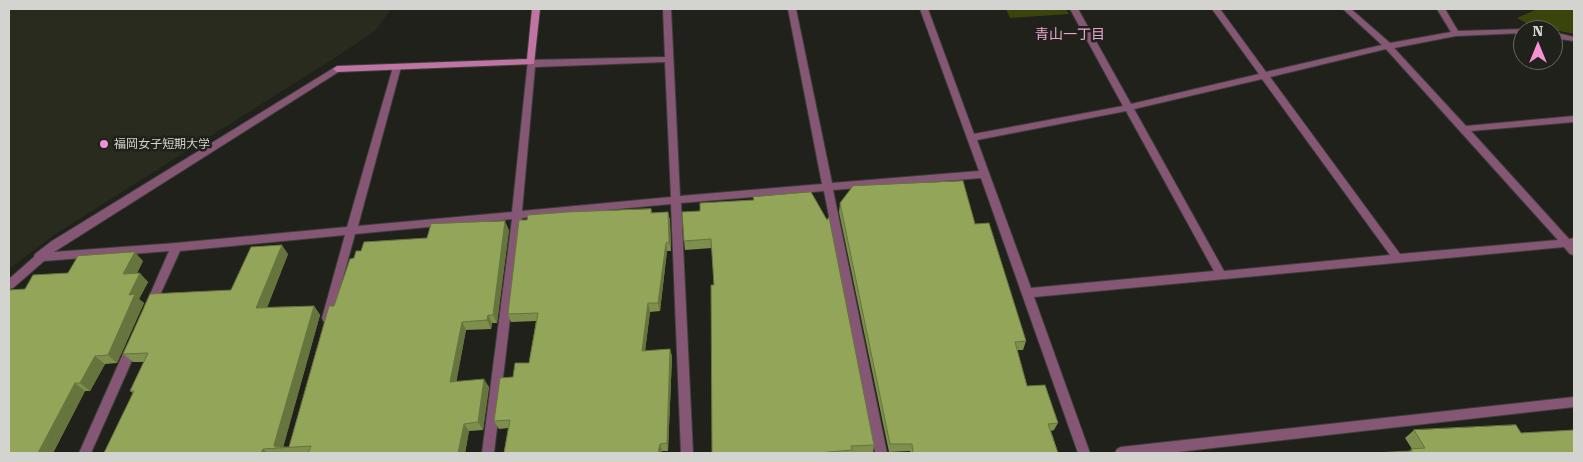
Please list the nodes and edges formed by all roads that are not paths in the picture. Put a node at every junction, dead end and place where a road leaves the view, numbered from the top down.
1 (536, 9) edge
2 (667, 9) edge
3 (792, 9) edge
4 (924, 9) edge
5 (1074, 9) edge
6 (1216, 9) edge
7 (1347, 9) edge
8 (1441, 9) edge
9 (1513, 31) edge
10 (1456, 34) junction
11 (1388, 46) junction
12 (670, 59) junction
13 (531, 63) junction
14 (398, 66) junction
15 (337, 69) joint
16 (1265, 74) junction
17 (1128, 108) junction
18 (1574, 119) edge
19 (1464, 129) junction
20 (971, 138) junction
21 (982, 174) junction
22 (826, 187) junction
23 (676, 200) junction
24 (517, 215) junction
25 (351, 230) junction
26 (1572, 245) edge
27 (176, 247) junction
28 (39, 257) junction
29 (1398, 259) junction
30 (1222, 276) junction
31 (9, 285) edge
32 (1029, 293) junction
33 (144, 319) edge
34 (322, 333) edge
35 (136, 337) edge
36 (1574, 402) edge
37 (85, 453) edge
38 (488, 453) edge
39 (686, 453) edge
40 (881, 453) edge
41 (1084, 453) edge
42 (1121, 453) edge

1 - 13 street
2 - 12 street
3 - 22 street
4 - 20 street
5 - 17 street
6 - 16 street
7 - 11 street
8 - 10 street
9 - 10 street
10 - 11 street
11 - 16 street
11 - 19 street
12 - 13 street
12 - 23 street
13 - 14 street
13 - 24 street
14 - 15 street
14 - 25 street
15 - 28 street
16 - 17 street
16 - 29 street
17 - 20 street
17 - 30 street
18 - 19 street
19 - 26 street
20 - 21 street
21 - 22 street
21 - 32 street
22 - 23 street
22 - 40 street
23 - 24 street
23 - 39 street
24 - 25 street
24 - 38 street
25 - 27 street
25 - 34 street
26 - 29 street
27 - 28 street
27 - 33 street
28 - 31 street
29 - 30 street
30 - 32 street
32 - 41 street
35 - 37 street
36 - 42 street

